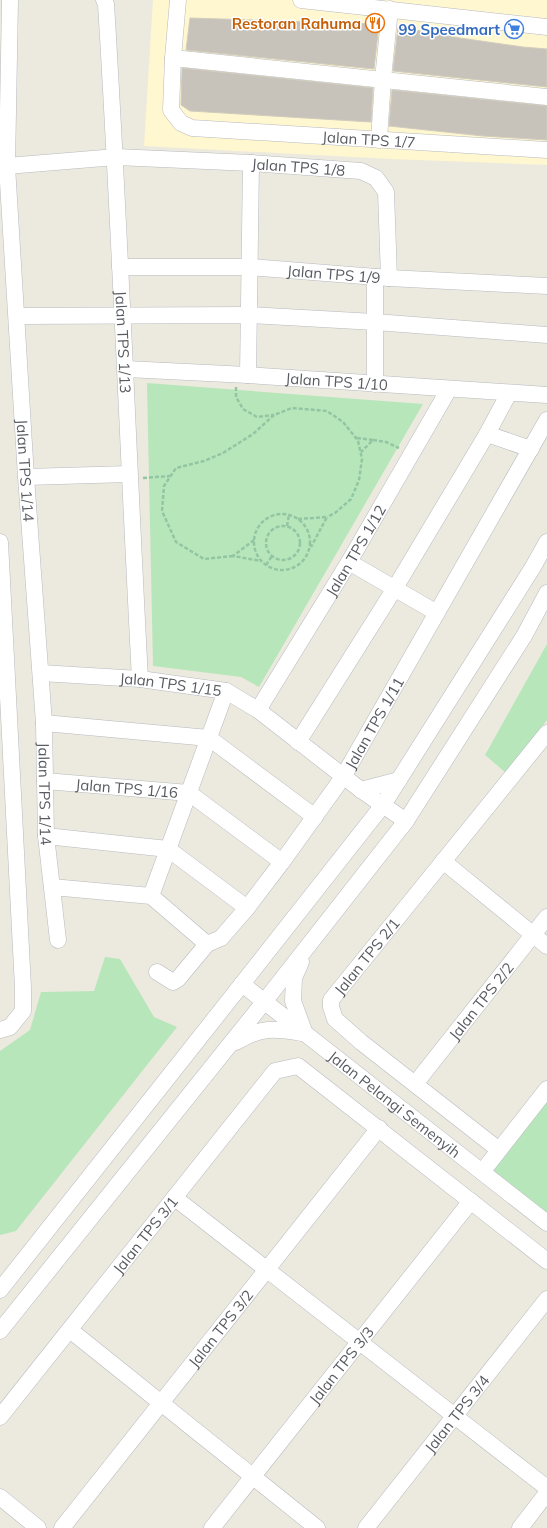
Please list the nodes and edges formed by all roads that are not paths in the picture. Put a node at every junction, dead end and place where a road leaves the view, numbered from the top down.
1 (10, 0) edge
2 (178, 0) edge
3 (301, 0) edge
4 (318, 0) edge
5 (105, 2) edge
6 (390, 9) junction
7 (547, 27) edge
8 (173, 58) junction
9 (383, 79) junction
10 (547, 98) edge
11 (380, 140) junction
12 (547, 150) edge
13 (116, 157) junction
14 (251, 163) junction
15 (8, 166) junction
16 (249, 266) junction
17 (120, 267) junction
18 (382, 278) junction
19 (547, 286) edge
20 (248, 315) junction
21 (17, 316) junction
22 (122, 316) junction
23 (375, 322) junction
24 (547, 335) edge
25 (126, 369) junction
26 (242, 380) junction
27 (375, 384) junction
28 (449, 389) junction
29 (508, 393) junction
30 (547, 395) edge
31 (547, 420) edge
32 (487, 434) junction
33 (530, 448) junction
34 (136, 476) junction
35 (26, 477) junction
36 (0, 542) edge
37 (547, 542) edge
38 (349, 562) junction
39 (395, 588) junction
40 (547, 593) edge
41 (437, 613) junction
42 (41, 673) junction
43 (140, 679) junction
44 (226, 691) junction
45 (258, 710) junction
46 (44, 723) junction
47 (547, 733) edge
48 (209, 738) junction
49 (298, 742) junction
50 (343, 777) junction
51 (399, 780) junction
52 (45, 781) junction
53 (361, 790) junction
54 (189, 793) junction
55 (383, 805) junction
56 (315, 817) junction
57 (371, 820) junction
58 (406, 821) junction
59 (46, 836) junction
60 (168, 849) junction
61 (443, 861) junction
62 (282, 862) junction
63 (52, 887) junction
64 (151, 896) junction
65 (248, 908) junction
66 (547, 917) edge
67 (533, 935) junction
68 (58, 940) dead end
69 (207, 944) junction
70 (309, 944) junction
71 (547, 946) edge
72 (157, 972) dead end
73 (242, 984) junction
74 (264, 1002) junction
75 (0, 1030) edge
76 (305, 1034) junction
77 (230, 1045) junction
78 (415, 1084) junction
79 (547, 1089) edge
80 (379, 1128) junction
81 (499, 1150) junction
82 (482, 1172) junction
83 (175, 1198) junction
84 (471, 1201) junction
85 (547, 1223) edge
86 (547, 1261) edge
87 (267, 1269) junction
88 (0, 1290) edge
89 (547, 1299) edge
90 (70, 1330) junction
91 (0, 1331) edge
92 (360, 1342) junction
93 (161, 1403) junction
94 (455, 1416) junction
95 (0, 1417) edge
96 (252, 1477) junction
97 (547, 1488) edge
98 (547, 1493) edge
99 (0, 1497) edge
100 (38, 1528) edge
101 (62, 1528) edge
102 (212, 1528) edge
103 (317, 1528) edge
104 (366, 1528) edge
105 (520, 1528) edge

1 - 15 street, Jalan TPS 1/14
2 - 8 street
3 - 4 street
4 - 6 street
5 - 13 street, Jalan TPS 1/13
6 - 7 street
6 - 9 street
8 - 9 street
8 - 11 street, Jalan TPS 1/7
9 - 10 street
9 - 11 street
11 - 12 street, Jalan TPS 1/7
13 - 14 street, Jalan TPS 1/8
13 - 15 street, Jalan TPS 1/8
13 - 17 street, Jalan TPS 1/13
14 - 16 street
14 - 18 street, Jalan TPS 1/8
15 - 21 street, Jalan TPS 1/14
16 - 17 street, Jalan TPS 1/9
16 - 18 street, Jalan TPS 1/9
16 - 20 street
17 - 22 street, Jalan TPS 1/13
18 - 19 street, Jalan TPS 1/9
18 - 23 street, Jalan TPS 1/8
20 - 22 street
20 - 23 street
20 - 26 street
21 - 22 street
21 - 35 street, Jalan TPS 1/14
22 - 25 street, Jalan TPS 1/13
23 - 24 street
23 - 27 street, Jalan TPS 1/8
25 - 26 street, Jalan TPS 1/10
25 - 34 street, Jalan TPS 1/13
26 - 27 street, Jalan TPS 1/10
27 - 28 street, Jalan TPS 1/10
28 - 29 street, Jalan TPS 1/10
28 - 38 street, Jalan TPS 1/12
29 - 30 street, Jalan TPS 1/10
29 - 32 street
31 - 33 street, Jalan TPS 1/11
32 - 33 street
32 - 39 street
33 - 41 street, Jalan TPS 1/11
34 - 35 street
34 - 43 street, Jalan TPS 1/13
35 - 42 street, Jalan TPS 1/14
36 - 75 street
37 - 51 street
38 - 39 street
38 - 45 street, Jalan TPS 1/12
39 - 41 street
39 - 49 street
40 - 58 street
41 - 50 street, Jalan TPS 1/11
42 - 43 street, Jalan TPS 1/15
42 - 46 street, Jalan TPS 1/14
43 - 44 street, Jalan TPS 1/15
44 - 45 street, Jalan TPS 1/15
44 - 48 street
45 - 49 street, Jalan TPS 1/15
46 - 48 street
46 - 52 street, Jalan TPS 1/14
47 - 61 street, Jalan TPS 2/1
48 - 54 street
48 - 56 street
49 - 50 street, Jalan TPS 1/15
50 - 53 street, Jalan TPS 1/15
50 - 56 street, Jalan TPS 1/11
51 - 53 street
51 - 55 street
52 - 54 street, Jalan TPS 1/16
52 - 59 street, Jalan TPS 1/14
53 - 55 street, Jalan TPS 1/15
53 - 57 street
54 - 60 street
54 - 62 street, Jalan TPS 1/16
55 - 57 street
55 - 58 street, Jalan TPS 1/15
56 - 62 street, Jalan TPS 1/11
57 - 73 street
58 - 70 street
59 - 60 street
59 - 63 street, Jalan TPS 1/14
60 - 64 street
60 - 65 street
61 - 67 street
61 - 78 street, Jalan TPS 2/1
62 - 65 street, Jalan TPS 1/11
63 - 64 street
63 - 68 street, Jalan TPS 1/14
64 - 69 street
65 - 69 street, Jalan TPS 1/11
66 - 67 street, Jalan TPS 2/2
67 - 71 street
67 - 78 street, Jalan TPS 2/2
69 - 72 street, Jalan TPS 1/11
70 - 74 street
70 - 76 street
73 - 74 street, Jalan Pelangi Semenyih
73 - 88 street
74 - 76 street, Jalan Pelangi Semenyih
74 - 77 street
76 - 77 street
76 - 82 street, Jalan Pelangi Semenyih
77 - 91 street
78 - 81 street, Jalan TPS 2/1
79 - 81 street
80 - 83 street, Jalan TPS 3/1
80 - 84 street
80 - 87 street, Jalan TPS 3/2
81 - 82 street
82 - 85 street, Jalan Pelangi Semenyih
83 - 87 street
83 - 90 street, Jalan TPS 3/1
84 - 86 street
84 - 92 street, Jalan TPS 3/3
87 - 92 street
87 - 93 street, Jalan TPS 3/2
89 - 94 street, Jalan TPS 3/4
90 - 93 street
90 - 95 street, Jalan TPS 3/1
92 - 94 street
92 - 96 street, Jalan TPS 3/3
93 - 96 street
93 - 101 street, Jalan TPS 3/2
94 - 97 street
94 - 104 street, Jalan TPS 3/4
96 - 102 street, Jalan TPS 3/3
96 - 103 street
98 - 105 street
99 - 100 street

